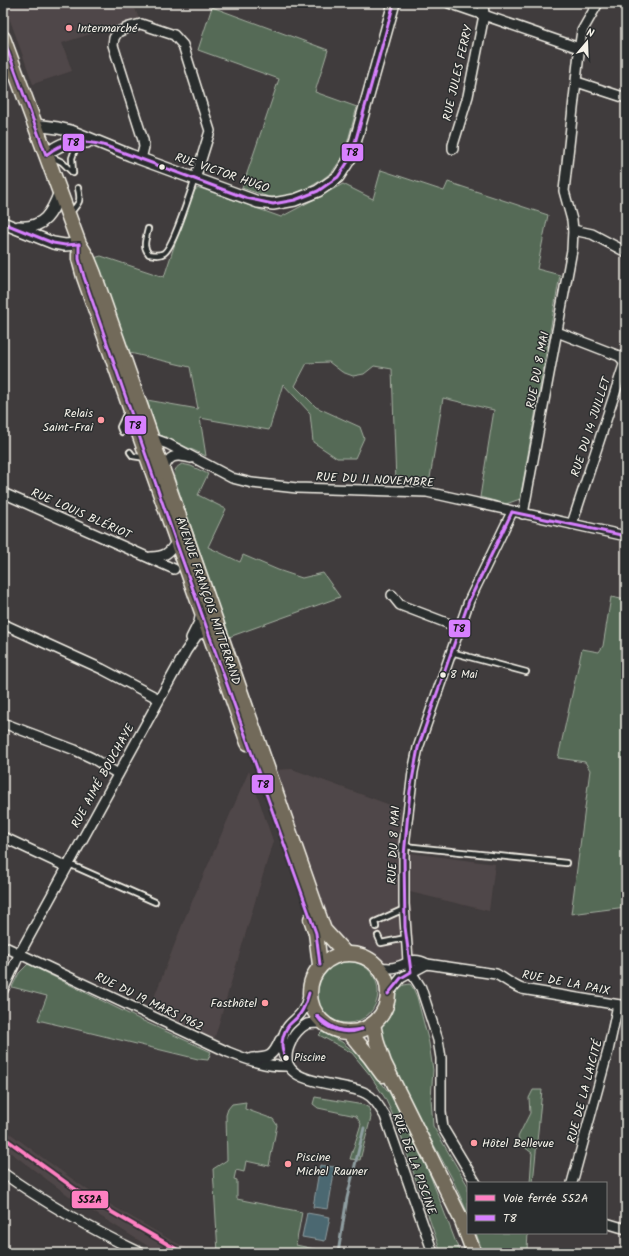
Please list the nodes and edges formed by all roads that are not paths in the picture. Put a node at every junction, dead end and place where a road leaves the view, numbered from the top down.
1 (394, 3) edge
2 (449, 3) edge
3 (483, 3) edge
4 (598, 3) edge
5 (484, 15) junction
6 (3, 38) edge
7 (579, 48) junction
8 (577, 82) junction
9 (626, 98) edge
10 (36, 125) junction
11 (79, 138) junction
12 (454, 149) dead end
13 (46, 155) junction
14 (141, 159) junction
15 (194, 179) junction
16 (78, 188) dead end
17 (60, 192) junction
18 (68, 215) junction
19 (8, 224) edge
20 (148, 229) dead end
21 (574, 230) junction
22 (79, 244) junction
23 (626, 252) edge
24 (558, 332) junction
25 (129, 407) junction
26 (122, 432) dead end
27 (152, 441) junction
28 (130, 452) dead end
29 (147, 458) junction
30 (196, 459) junction
31 (163, 472) junction
32 (3, 493) edge
33 (512, 512) junction
34 (523, 514) junction
35 (572, 524) junction
36 (626, 536) edge
37 (176, 542) junction
38 (148, 557) junction
39 (174, 569) dead end
40 (392, 595) dead end
41 (201, 611) junction
42 (3, 624) edge
43 (460, 628) junction
44 (208, 631) junction
45 (186, 651) junction
46 (451, 652) junction
47 (526, 672) dead end
48 (160, 699) junction
49 (3, 723) edge
50 (118, 774) junction
51 (3, 837) edge
52 (404, 846) junction
53 (566, 863) dead end
54 (68, 866) junction
55 (155, 902) dead end
56 (404, 909) junction
57 (376, 927) dead end
58 (378, 936) dead end
59 (406, 938) junction
60 (3, 946) edge
61 (20, 953) junction
62 (345, 953) junction
63 (408, 961) junction
64 (427, 964) junction
65 (320, 965) junction
66 (380, 968) junction
67 (412, 972) junction
68 (3, 990) edge
69 (309, 993) junction
70 (388, 994) junction
71 (622, 1006) edge
72 (323, 1023) junction
73 (373, 1024) junction
74 (348, 1032) junction
75 (283, 1034) junction
76 (228, 1052) junction
77 (288, 1062) junction
78 (401, 1100) junction
79 (3, 1174) edge
80 (475, 1182) edge
81 (572, 1182) edge
82 (607, 1223) edge
83 (626, 1229) edge
84 (141, 1253) edge
85 (433, 1253) edge
86 (474, 1253) edge

1 - 15 street, RUE VICTOR HUGO
2 - 5 street
3 - 5 street, RUE JULES FERRY
4 - 7 street, RUE DU 8 MAI
5 - 7 street
5 - 12 street, RUE JULES FERRY
6 - 10 main road, AVENUE FRANÇOIS MITTERRAND
7 - 8 street, RUE DU 8 MAI
8 - 9 street
8 - 21 street, RUE DU 8 MAI
10 - 11 street, RUE VICTOR HUGO
10 - 13 main road, AVENUE FRANÇOIS MITTERRAND
11 - 13 street, RUE VICTOR HUGO
11 - 13 lane
11 - 14 street, RUE VICTOR HUGO
13 - 17 main road, AVENUE FRANÇOIS MITTERRAND
14 - 15 street, RUE VICTOR HUGO
14 - 15 street
15 - 20 lane
16 - 18 lane
17 - 18 main road, AVENUE FRANÇOIS MITTERRAND
17 - 19 street
18 - 22 main road, AVENUE FRANÇOIS MITTERRAND
19 - 22 street
21 - 23 street
21 - 24 street, RUE DU 8 MAI
22 - 25 main road, AVENUE FRANÇOIS MITTERRAND
22 - 27 main road, AVENUE FRANÇOIS MITTERRAND
24 - 34 street, RUE DU 8 MAI
24 - 35 street, RUE DU 14 JUILLET
25 - 26 lane
25 - 29 main road, AVENUE FRANÇOIS MITTERRAND
27 - 30 street, RUE DU 11 NOVEMBRE
27 - 31 main road, AVENUE FRANÇOIS MITTERRAND
28 - 29 lane
29 - 37 main road, AVENUE FRANÇOIS MITTERRAND
30 - 31 street
30 - 33 street, RUE DU 11 NOVEMBRE
31 - 62 main road, AVENUE FRANÇOIS MITTERRAND
32 - 38 street, RUE LOUIS BLÉRIOT
33 - 34 street, RUE DU 11 NOVEMBRE
33 - 43 street, RUE DU 8 MAI
34 - 35 street, RUE DU 11 NOVEMBRE
35 - 36 street, RUE DU 11 NOVEMBRE
37 - 38 street
37 - 41 main road, AVENUE FRANÇOIS MITTERRAND
38 - 39 street, RUE LOUIS BLÉRIOT
40 - 43 street
41 - 44 main road, AVENUE FRANÇOIS MITTERRAND
41 - 45 street
42 - 48 street
43 - 46 street, RUE DU 8 MAI
44 - 45 street, RUE AIMÉ BOUCHAYE
44 - 65 main road, AVENUE FRANÇOIS MITTERRAND
45 - 48 street, RUE AIMÉ BOUCHAYE
46 - 47 lane
46 - 52 street, RUE DU 8 MAI
48 - 50 street, RUE AIMÉ BOUCHAYE
49 - 50 street
50 - 54 street, RUE AIMÉ BOUCHAYE
51 - 54 street
52 - 53 lane
52 - 56 street, RUE DU 8 MAI
54 - 55 lane
54 - 61 street, RUE AIMÉ BOUCHAYE
56 - 57 lane
56 - 59 street, RUE DU 8 MAI
58 - 59 lane
59 - 63 street, RUE DU 8 MAI
60 - 61 street, RUE DU 19 MARS 1962
61 - 68 street, RUE AIMÉ BOUCHAYE
61 - 76 street, RUE DU 19 MARS 1962
62 - 65 main road
62 - 66 main road
63 - 64 street, RUE DE LA PAIX
63 - 66 street
63 - 67 street, RUE DU 8 MAI
64 - 67 street
64 - 71 street, RUE DE LA PAIX
65 - 69 main road
66 - 70 main road
67 - 70 street
67 - 80 street, RUE DU 8 MAI
69 - 72 main road
69 - 75 street
70 - 73 main road
71 - 81 street, RUE DE LA LAICITÉ
72 - 74 main road
72 - 77 street
73 - 74 main road
73 - 78 main road
74 - 78 main road
75 - 76 street
75 - 77 street
76 - 77 street, RUE DU 19 MARS 1962
77 - 85 street, RUE DE LA PISCINE
78 - 86 main road
79 - 84 street
82 - 83 street

